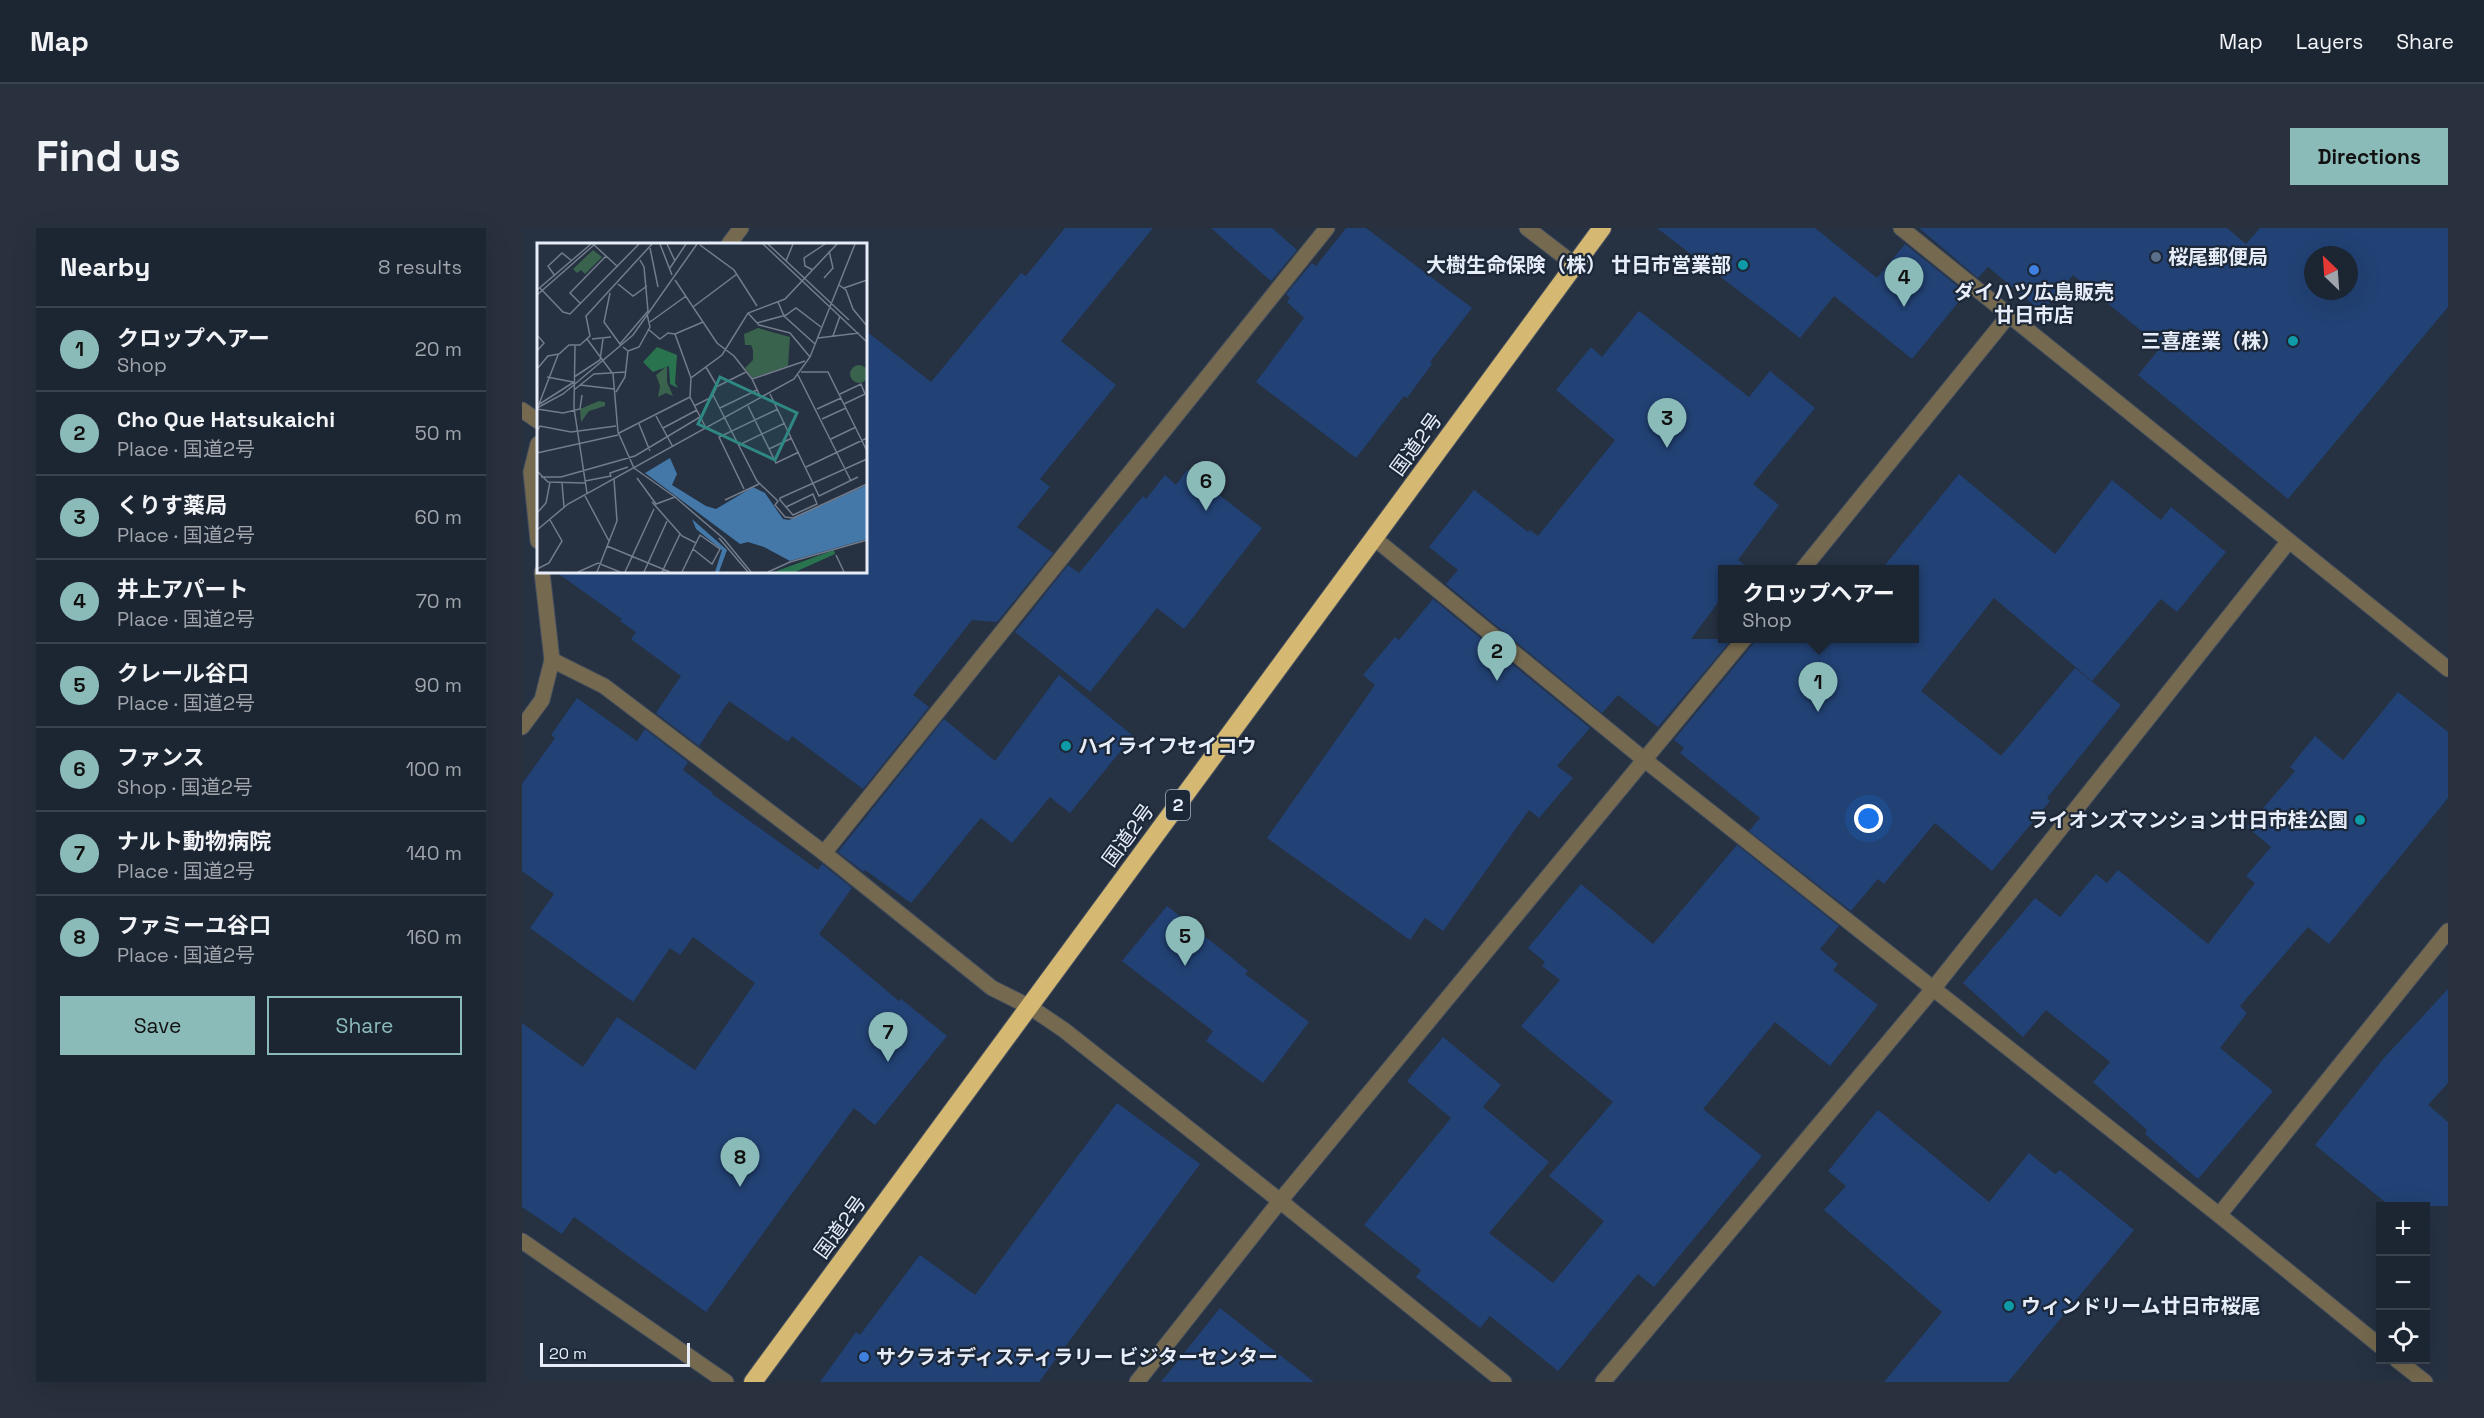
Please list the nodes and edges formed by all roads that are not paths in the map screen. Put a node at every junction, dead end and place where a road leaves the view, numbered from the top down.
1 (741, 228) edge
2 (1327, 228) edge
3 (1527, 228) edge
4 (1602, 228) edge
5 (1901, 228) edge
6 (730, 243) edge
7 (1575, 265) junction
8 (2009, 315) junction
9 (522, 410) edge
10 (537, 420) edge
11 (537, 453) edge
12 (535, 470) edge
13 (537, 517) edge
14 (1374, 538) junction
15 (2289, 541) junction
16 (1806, 565) edge
17 (542, 573) edge
18 (1742, 643) edge
19 (552, 660) junction
20 (2448, 669) edge
21 (522, 727) edge
22 (1646, 761) junction
23 (824, 853) junction
24 (2448, 931) edge
25 (1933, 990) junction
26 (1030, 1007) junction
27 (1280, 1200) junction
28 (2219, 1215) junction
29 (522, 1241) edge
30 (2376, 1343) edge
31 (2403, 1364) edge
32 (726, 1382) edge
33 (753, 1382) edge
34 (1137, 1382) edge
35 (1504, 1382) edge
36 (1603, 1382) edge
37 (2425, 1382) edge

1 - 6 street
2 - 23 street
3 - 7 street
4 - 7 highway, 国道2号 / 2
5 - 8 street
7 - 14 highway, 国道2号 / 2
8 - 15 street
8 - 16 street
9 - 10 street
11 - 12 street
12 - 13 street
14 - 22 street
14 - 26 highway, 国道2号 / 2
15 - 20 street
15 - 25 street
17 - 19 street
18 - 22 street
19 - 21 street
19 - 23 street
22 - 25 street
22 - 27 street
23 - 26 street
24 - 28 street
25 - 28 street
25 - 36 street
26 - 27 street
26 - 33 highway, 国道2号 / 2
27 - 34 street
27 - 35 street
28 - 30 street
29 - 32 street
31 - 37 street

